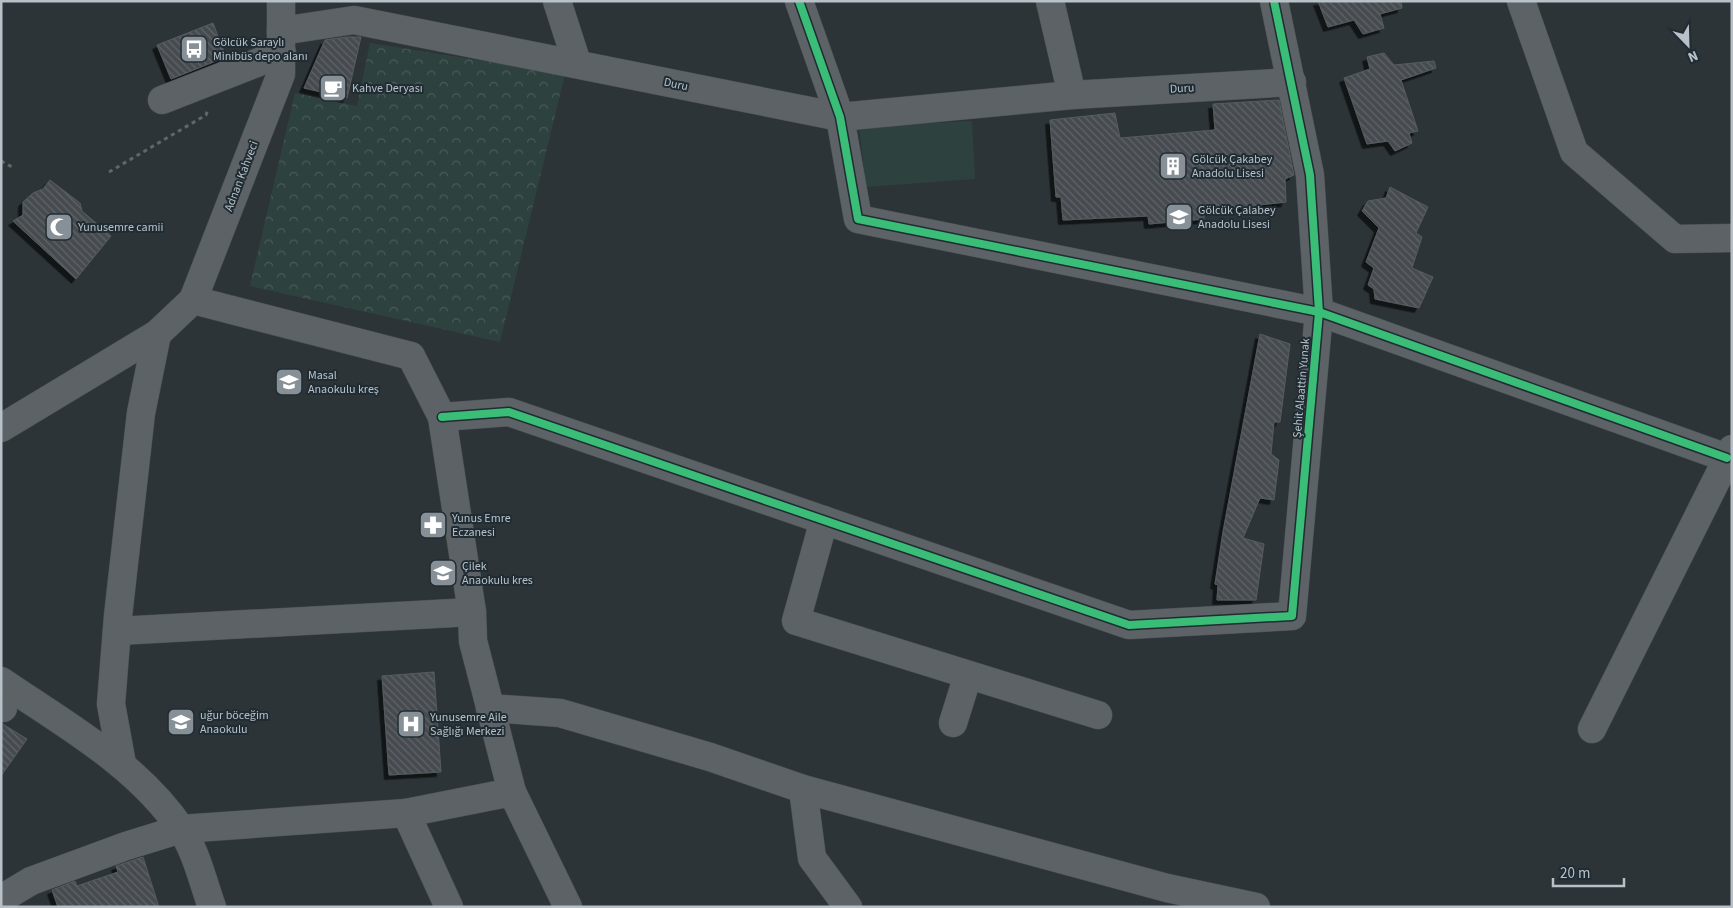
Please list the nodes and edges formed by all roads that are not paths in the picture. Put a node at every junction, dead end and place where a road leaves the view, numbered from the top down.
1 (281, 1) edge
2 (557, 1) edge
3 (799, 1) edge
4 (1050, 1) edge
5 (1274, 1) edge
6 (1520, 1) edge
7 (282, 42) junction
8 (577, 63) junction
9 (1292, 82) junction
10 (1072, 95) junction
11 (162, 100) dead end
12 (840, 117) junction
13 (1732, 238) edge
14 (193, 300) junction
15 (1319, 312) junction
16 (157, 334) junction
17 (442, 417) junction
18 (1, 428) edge
19 (1730, 453) edge
20 (824, 520) junction
21 (472, 612) junction
22 (117, 631) junction
23 (968, 675) junction
24 (1, 681) edge
25 (490, 708) junction
26 (1098, 715) dead end
27 (953, 723) dead end
28 (1592, 729) dead end
29 (122, 764) junction
30 (803, 789) junction
31 (512, 792) junction
32 (406, 813) junction
33 (181, 829) junction
34 (1168, 896) edge
35 (1, 900) edge
36 (212, 907) edge
37 (449, 907) edge
38 (568, 907) edge
39 (848, 907) edge
40 (1256, 907) edge

1 - 7 street, Adnan Kahveci
2 - 8 street
3 - 12 street
4 - 10 street
5 - 9 street, Şehit Alaattin Yunak
6 - 13 street
7 - 8 street, Duru
7 - 11 street, Duru
7 - 14 street, Adnan Kahveci
8 - 12 street, Duru
9 - 10 street, Duru
9 - 15 street, Şehit Alaattin Yunak
10 - 12 street, Duru
12 - 15 street
14 - 16 street, Adnan Kahveci
14 - 17 street
15 - 19 street
15 - 20 street, Şehit Alaattin Yunak
16 - 18 street, Adnan Kahveci
16 - 22 street
17 - 20 street
17 - 21 street
19 - 28 street
20 - 23 street
21 - 22 street
21 - 25 street
22 - 29 street
23 - 26 street
23 - 27 street
24 - 29 street
25 - 30 street
25 - 31 street
29 - 33 street
30 - 34 street
30 - 39 street
31 - 32 street
31 - 38 street
32 - 33 street
32 - 37 street
33 - 35 street
33 - 36 street
34 - 40 street

